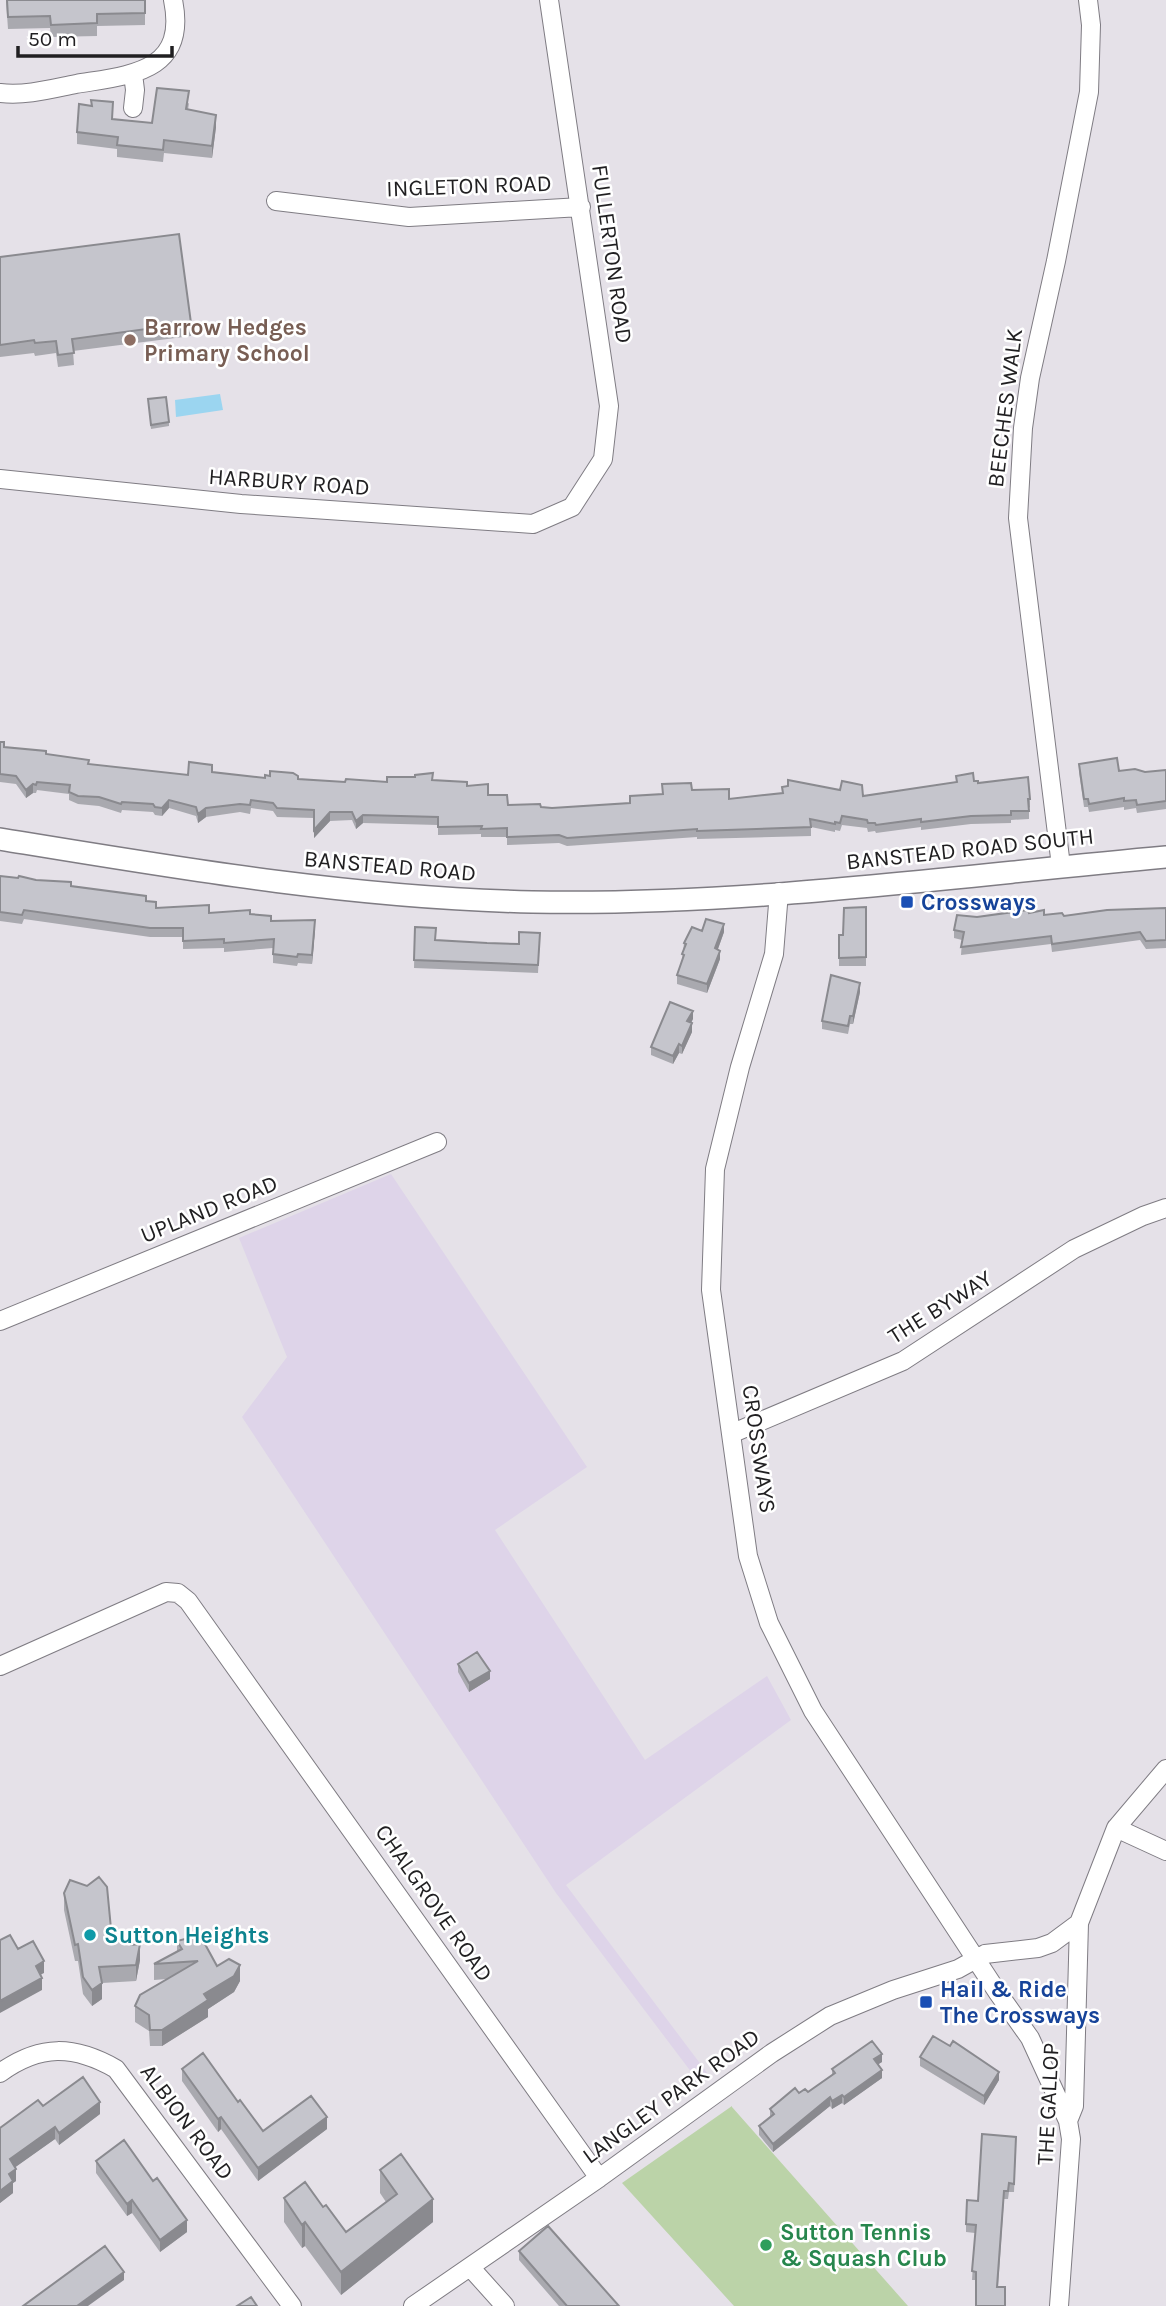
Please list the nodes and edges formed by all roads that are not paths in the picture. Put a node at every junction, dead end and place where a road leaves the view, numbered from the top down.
1 (173, 0) edge
2 (549, 0) edge
3 (1088, 0) edge
4 (133, 74) junction
5 (0, 93) edge
6 (133, 108) dead end
7 (276, 201) dead end
8 (581, 207) junction
9 (0, 479) edge
10 (572, 507) joint
11 (0, 839) edge
12 (1166, 856) edge
13 (1061, 866) junction
14 (779, 892) junction
15 (437, 1142) dead end
16 (1166, 1208) edge
17 (0, 1321) edge
18 (733, 1433) junction
19 (0, 1666) edge
20 (1166, 1769) edge
21 (1116, 1828) junction
22 (1166, 1850) edge
23 (1079, 1923) junction
24 (976, 1960) junction
25 (0, 2073) edge
26 (1068, 2121) junction
27 (599, 2178) junction
28 (470, 2267) junction
29 (292, 2306) edge
30 (412, 2306) edge
31 (505, 2306) edge
32 (1059, 2306) edge

1 - 4 street
2 - 8 street, FULLERTON ROAD
3 - 13 street, BEECHES WALK
4 - 5 street
4 - 6 street
7 - 8 street, INGLETON ROAD
8 - 10 street, FULLERTON ROAD
9 - 10 street, HARBURY ROAD
11 - 14 street, BANSTEAD ROAD
12 - 13 street, BANSTEAD ROAD SOUTH
13 - 14 street, BANSTEAD ROAD SOUTH
14 - 18 street, CROSSWAYS
15 - 17 street, UPLAND ROAD
16 - 18 street, THE BYWAY
18 - 24 street, CROSSWAYS
19 - 27 street, CHALGROVE ROAD
20 - 21 street, THE GALLOP
21 - 22 street
21 - 23 street, THE GALLOP
23 - 24 street
23 - 26 street, THE GALLOP
24 - 26 street, CROSSWAYS
24 - 27 street, LANGLEY PARK ROAD
25 - 29 street, ALBION ROAD
26 - 32 street, THE GALLOP
27 - 28 street, LANGLEY PARK ROAD
28 - 30 street, LANGLEY PARK ROAD
28 - 31 street

